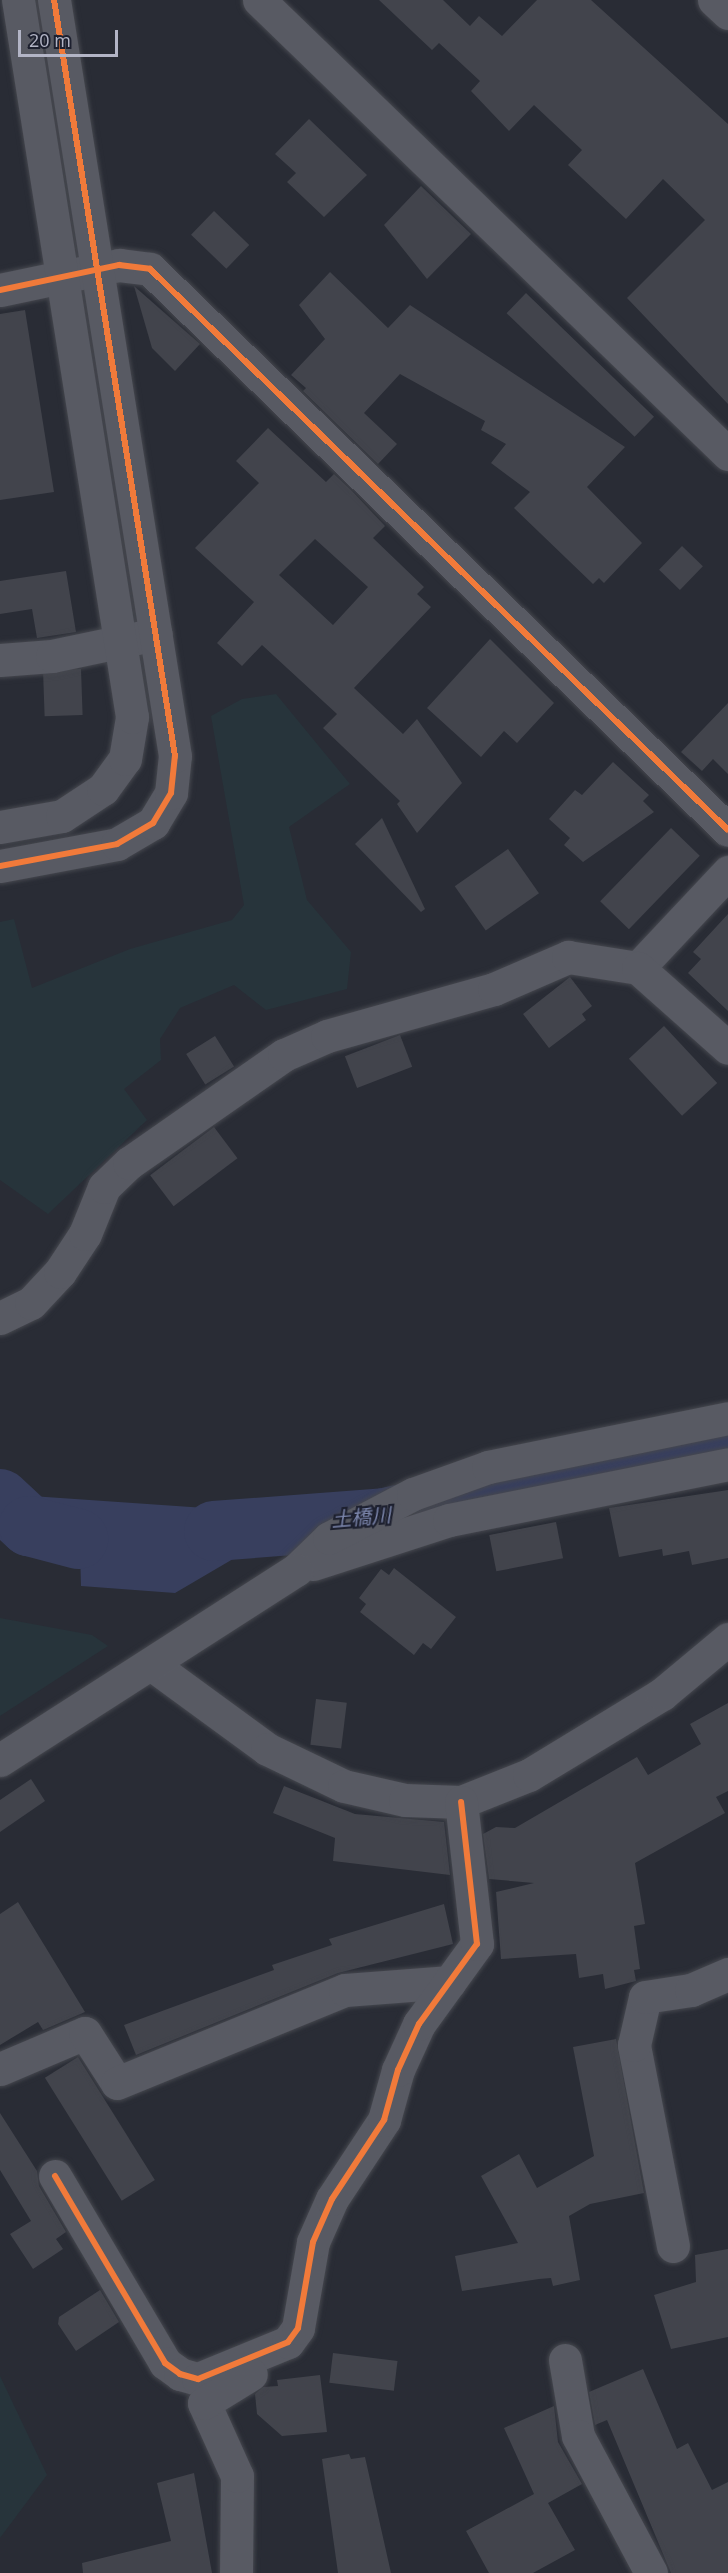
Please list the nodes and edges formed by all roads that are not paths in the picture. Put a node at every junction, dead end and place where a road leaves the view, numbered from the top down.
1 (18, 0) edge
2 (54, 0) edge
3 (259, 0) edge
4 (714, 0) edge
5 (728, 13) edge
6 (95, 270) junction
7 (59, 279) junction
8 (0, 290) edge
9 (728, 454) edge
10 (156, 634) junction
11 (117, 642) junction
12 (0, 660) edge
13 (0, 827) edge
14 (728, 830) edge
15 (0, 866) edge
16 (728, 872) edge
17 (638, 968) junction
18 (728, 1048) edge
19 (0, 1318) edge
20 (728, 1418) edge
21 (728, 1464) edge
22 (296, 1570) junction
23 (728, 1639) edge
24 (151, 1664) junction
25 (0, 1760) edge
26 (462, 1802) junction
27 (728, 1974) edge
28 (450, 1982) junction
29 (0, 2070) edge
30 (55, 2176) dead end
31 (673, 2246) dead end
32 (273, 2349) junction
33 (565, 2360) dead end
34 (236, 2573) edge
35 (651, 2573) edge

1 - 7 street
2 - 6 street
3 - 9 street
4 - 5 street
6 - 7 street
6 - 10 street
6 - 14 street
7 - 8 street
7 - 11 street
10 - 11 street
10 - 15 street
11 - 12 street
11 - 13 street
16 - 17 street
17 - 18 street
17 - 19 street
20 - 22 street
21 - 22 street
22 - 24 street
23 - 26 street
24 - 25 street
24 - 26 street
26 - 28 street
27 - 31 street
28 - 29 street
28 - 32 street
30 - 32 street
32 - 34 street
33 - 35 street

